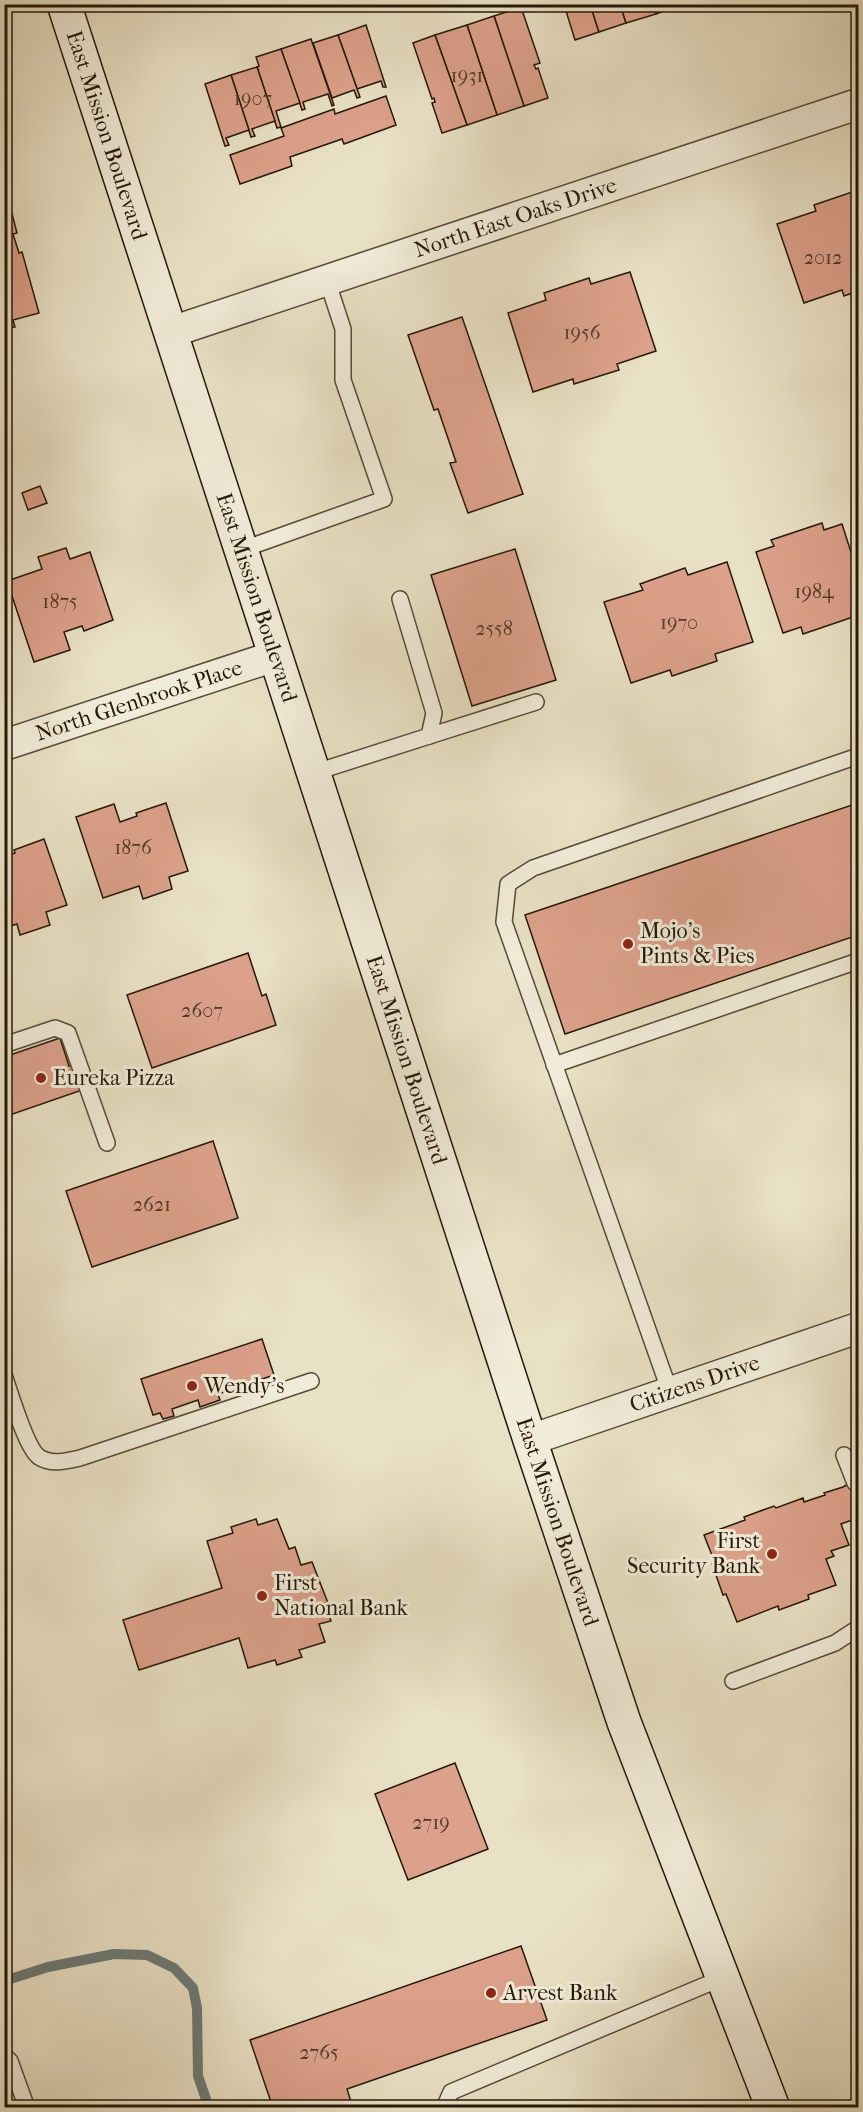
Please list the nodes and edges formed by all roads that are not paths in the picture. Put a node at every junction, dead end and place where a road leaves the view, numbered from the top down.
1 (64, 4) edge
2 (858, 104) edge
3 (327, 280) junction
4 (171, 332) junction
5 (241, 550) junction
6 (400, 599) dead end
7 (275, 656) junction
8 (536, 702) dead end
9 (429, 736) junction
10 (4, 745) edge
11 (858, 756) edge
12 (313, 773) junction
13 (858, 962) edge
14 (4, 1045) edge
15 (554, 1065) junction
16 (107, 1143) dead end
17 (858, 1328) edge
18 (4, 1375) edge
19 (311, 1381) dead end
20 (670, 1392) junction
21 (530, 1440) junction
22 (844, 1455) dead end
23 (855, 1483) dead end
24 (858, 1628) edge
25 (732, 1681) dead end
26 (722, 1978) junction
27 (4, 2055) edge
28 (27, 2108) edge
29 (444, 2108) edge
30 (773, 2108) edge

1 - 4 main road, East Mission Boulevard
2 - 3 street, North East Oaks Drive
3 - 4 street, North East Oaks Drive
3 - 5 lane
4 - 5 main road, East Mission Boulevard
5 - 7 main road, East Mission Boulevard
6 - 9 lane
7 - 10 street, North Glenbrook Place
7 - 12 main road, East Mission Boulevard
8 - 9 lane
9 - 12 lane
11 - 15 lane
12 - 21 main road, East Mission Boulevard
13 - 15 lane
14 - 16 lane
15 - 20 lane
17 - 20 street, Citizens Drive
18 - 19 lane
20 - 21 street, Citizens Drive
21 - 26 main road, East Mission Boulevard
22 - 23 lane
24 - 25 lane
26 - 29 lane
26 - 30 main road, East Mission Boulevard
27 - 28 lane

